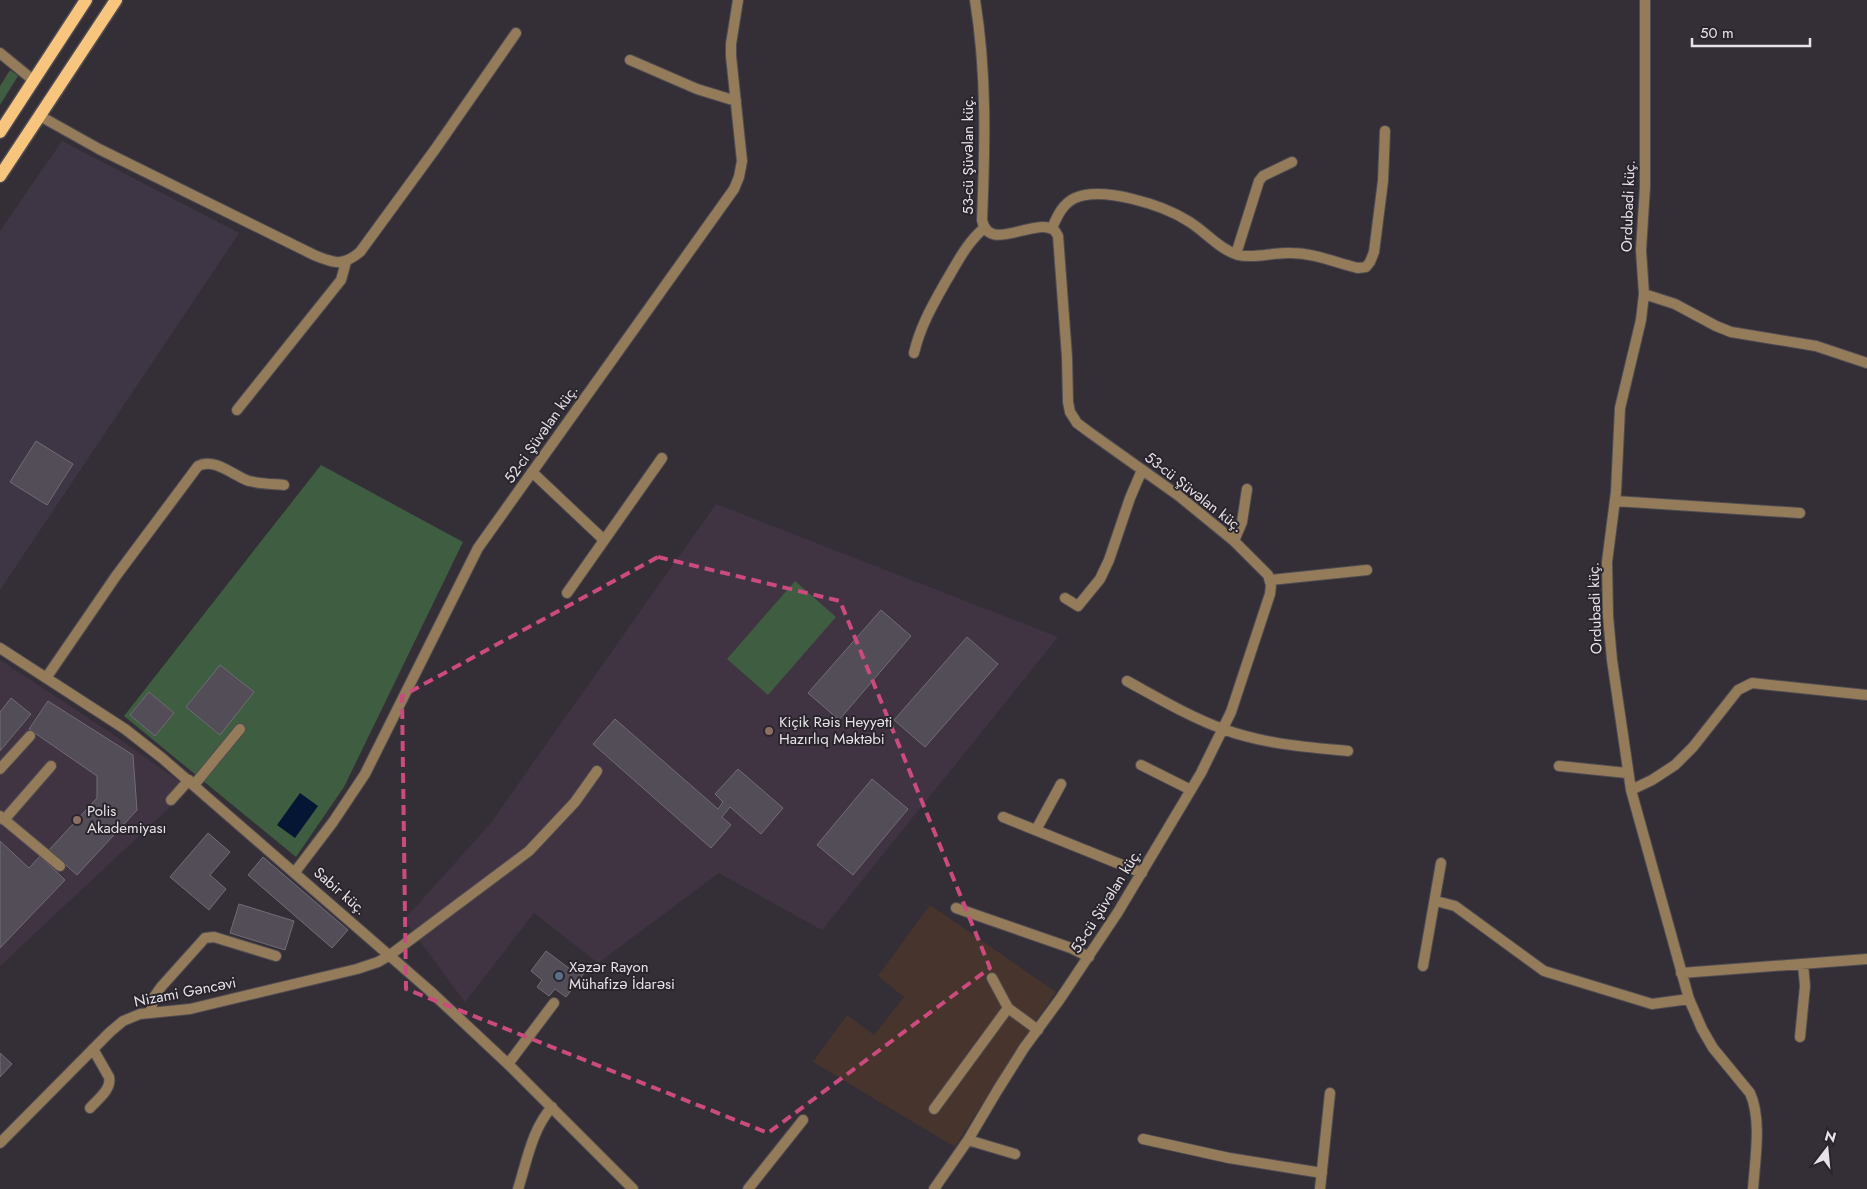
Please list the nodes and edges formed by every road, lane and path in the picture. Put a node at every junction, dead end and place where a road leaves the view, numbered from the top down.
1 (86, 0) edge
2 (116, 0) edge
3 (738, 0) edge
4 (975, 0) edge
5 (1645, 0) edge
6 (516, 33) dead end
7 (0, 53) edge
8 (630, 60) dead end
9 (33, 80) junction
10 (736, 101) junction
11 (40, 116) junction
12 (1385, 131) dead end
13 (0, 132) edge
14 (1292, 162) dead end
15 (0, 176) edge
16 (1052, 228) junction
17 (984, 229) junction
18 (1236, 254) junction
19 (346, 262) junction
20 (1644, 294) junction
21 (914, 353) dead end
22 (1867, 363) edge
23 (237, 410) dead end
24 (662, 458) dead end
25 (1142, 470) junction
26 (532, 472) junction
27 (284, 485) dead end
28 (1247, 489) dead end
29 (1615, 501) junction
30 (1800, 512) dead end
31 (604, 540) junction
32 (1234, 541) junction
33 (1367, 570) dead end
34 (1270, 580) junction
35 (567, 593) dead end
36 (1066, 598) dead end
37 (0, 648) edge
38 (46, 678) junction
39 (1127, 681) dead end
40 (1867, 695) edge
41 (240, 729) dead end
42 (1224, 730) junction
43 (30, 736) dead end
44 (1348, 752) dead end
45 (1141, 765) dead end
46 (51, 766) dead end
47 (1559, 766) dead end
48 (0, 769) edge
49 (597, 771) dead end
50 (1627, 773) junction
51 (191, 783) junction
52 (1061, 784) dead end
53 (1191, 790) junction
54 (1630, 790) junction
55 (171, 800) dead end
56 (1003, 817) dead end
57 (2, 818) edge
58 (1036, 830) junction
59 (1441, 863) dead end
60 (60, 866) dead end
61 (295, 872) junction
62 (1142, 873) junction
63 (1436, 901) junction
64 (956, 908) dead end
65 (390, 955) junction
66 (276, 956) dead end
67 (1089, 957) junction
68 (1867, 959) edge
69 (1803, 964) junction
70 (1423, 966) dead end
71 (1681, 973) junction
72 (992, 978) dead end
73 (1689, 999) junction
74 (554, 1003) dead end
75 (1008, 1008) junction
76 (150, 1013) junction
77 (1038, 1030) junction
78 (1800, 1037) dead end
79 (93, 1049) junction
80 (508, 1064) junction
81 (1330, 1093) dead end
82 (552, 1107) junction
83 (90, 1108) dead end
84 (934, 1108) dead end
85 (803, 1120) dead end
86 (1143, 1139) dead end
87 (968, 1140) junction
88 (0, 1143) edge
89 (1015, 1154) dead end
90 (1322, 1173) junction
91 (518, 1189) edge
92 (634, 1189) edge
93 (748, 1189) edge
94 (934, 1189) edge
95 (1320, 1189) edge
96 (1753, 1189) edge

1 - 9 main road
2 - 11 main road
3 - 10 street, 52-ci Şüvəlan küç.
4 - 17 street, 53-cü Şüvəlan küç.
5 - 20 street, Ordubadi küç.
6 - 19 street
7 - 9 street
8 - 10 street
9 - 13 main road
10 - 26 street, 52-ci Şüvəlan küç.
11 - 15 main road
11 - 19 street
12 - 18 street
14 - 18 street
16 - 17 street, 53-cü Şüvəlan küç.
16 - 18 street
16 - 25 street, 53-cü Şüvəlan küç.
17 - 21 street
19 - 23 street
20 - 22 street
20 - 29 street, Ordubadi küç.
24 - 31 street
25 - 32 street, 53-cü Şüvəlan küç.
25 - 36 street
26 - 31 street
26 - 61 street, 52-ci Şüvəlan küç.
27 - 38 street
28 - 32 street
29 - 30 street
29 - 50 street, Ordubadi küç.
31 - 35 street
32 - 34 street, 53-cü Şüvəlan küç.
33 - 34 street
34 - 42 street, 53-cü Şüvəlan küç.
37 - 38 street, Sabir küç.
38 - 51 street, Sabir küç.
39 - 42 street
40 - 54 street
41 - 51 street
42 - 44 street
42 - 53 street, 53-cü Şüvəlan küç.
43 - 48 street
45 - 53 street
46 - 57 street
47 - 50 street
49 - 65 street, Nizami Gəncəvi
50 - 54 street, Ordubadi küç.
51 - 55 street
51 - 61 street, Sabir küç.
52 - 58 street
53 - 62 street, 53-cü Şüvəlan küç.
54 - 71 street, Ordubadi küç.
56 - 58 street
57 - 60 street
58 - 62 street
59 - 63 street
61 - 65 street, Sabir küç.
62 - 67 street, 53-cü Şüvəlan küç.
63 - 70 street
63 - 73 street
64 - 67 street
65 - 76 street, Nizami Gəncəvi
65 - 80 street, Sabir küç.
66 - 76 street
67 - 77 street, 53-cü Şüvəlan küç.
68 - 69 street
69 - 71 street
69 - 78 street
71 - 73 street, Ordubadi küç.
72 - 75 street
73 - 96 street, Ordubadi küç.
74 - 80 street
75 - 77 street
75 - 84 street
76 - 79 street, Nizami Gəncəvi
77 - 87 street, 53-cü Şüvəlan küç.
79 - 83 street
79 - 88 street, Nizami Gəncəvi
80 - 82 street, Sabir küç.
81 - 90 street
82 - 91 street
82 - 92 street, Sabir küç.
85 - 93 street
86 - 90 street
87 - 89 street
87 - 94 street, 53-cü Şüvəlan küç.
90 - 95 street

